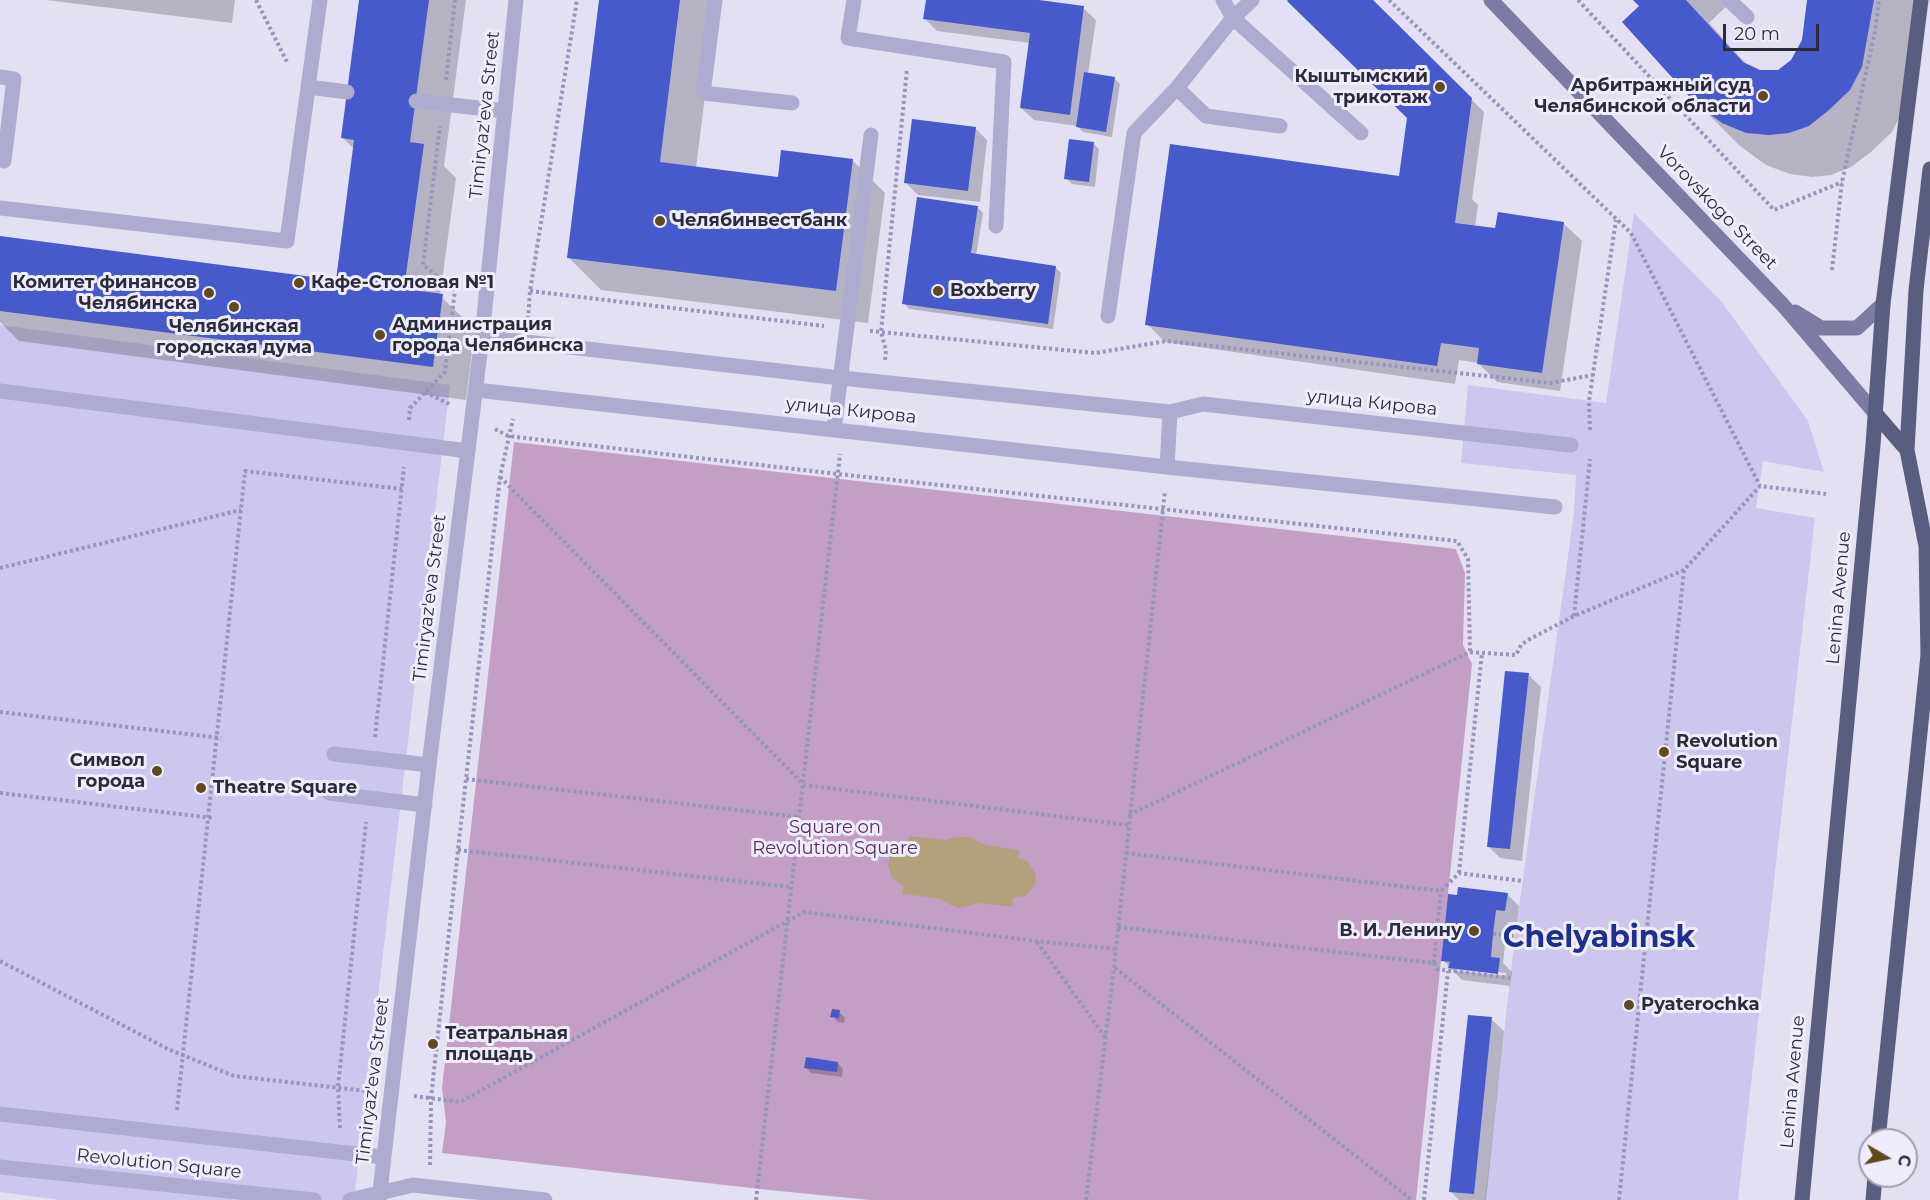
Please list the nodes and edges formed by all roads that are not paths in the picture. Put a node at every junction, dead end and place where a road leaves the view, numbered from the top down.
1 (320, 0) edge
2 (516, 0) edge
3 (715, 0) edge
4 (854, 0) edge
5 (1223, 0) edge
6 (1252, 0) edge
7 (1491, 0) edge
8 (1730, 0) edge
9 (1921, 0) edge
10 (1748, 17) dead end
11 (1233, 18) junction
12 (0, 77) edge
13 (308, 87) junction
14 (1177, 88) junction
15 (347, 92) dead end
16 (416, 101) dead end
17 (792, 103) dead end
18 (505, 111) junction
19 (1280, 126) dead end
20 (1361, 133) dead end
21 (871, 135) dead end
22 (4, 161) dead end
23 (1930, 169) edge
24 (0, 208) edge
25 (996, 226) dead end
26 (1782, 304) junction
27 (1883, 304) junction
28 (1108, 316) dead end
29 (482, 337) junction
30 (840, 378) junction
31 (476, 390) junction
32 (0, 391) edge
33 (1170, 412) junction
34 (1875, 413) junction
35 (834, 429) junction
36 (1571, 445) dead end
37 (1907, 450) junction
38 (468, 451) junction
39 (1167, 467) junction
40 (1555, 507) dead end
41 (334, 754) dead end
42 (429, 765) junction
43 (329, 793) dead end
44 (425, 805) junction
45 (0, 1114) edge
46 (1879, 1128) edge
47 (383, 1158) junction
48 (0, 1167) edge
49 (379, 1197) edge
50 (314, 1200) edge
51 (350, 1200) edge
52 (545, 1200) edge
53 (1802, 1200) edge

1 - 13 street
2 - 18 street, Timiryaz'eva Street
3 - 17 street
4 - 25 street
5 - 11 street
6 - 11 street
7 - 26 main road, Vorovskogo Street
8 - 10 street
9 - 27 main road, Lenina Avenue
11 - 14 street
11 - 20 street
12 - 22 street
13 - 15 street
13 - 24 street
14 - 19 street
14 - 28 street
16 - 18 street
18 - 29 street, Timiryaz'eva Street
21 - 30 street
23 - 37 main road
26 - 27 main road
26 - 34 main road, Vorovskogo Street
27 - 34 main road, Lenina Avenue
29 - 30 street, улица Кирова
29 - 31 street, Timiryaz'eva Street
30 - 33 street, улица Кирова
30 - 35 street
31 - 35 street, улица Кирова
31 - 38 street, Timiryaz'eva Street
32 - 38 street
33 - 36 street, улица Кирова
33 - 39 street
34 - 37 main road, Vorovskogo Street
34 - 53 main road, Lenina Avenue
35 - 39 street, улица Кирова
37 - 46 main road
38 - 42 street, Timiryaz'eva Street
39 - 40 street, улица Кирова
41 - 42 street
42 - 44 street, Timiryaz'eva Street
43 - 44 street
44 - 47 street, Timiryaz'eva Street
45 - 47 street
47 - 49 street, Timiryaz'eva Street
48 - 50 street, Revolution Square
49 - 51 street
49 - 52 street

